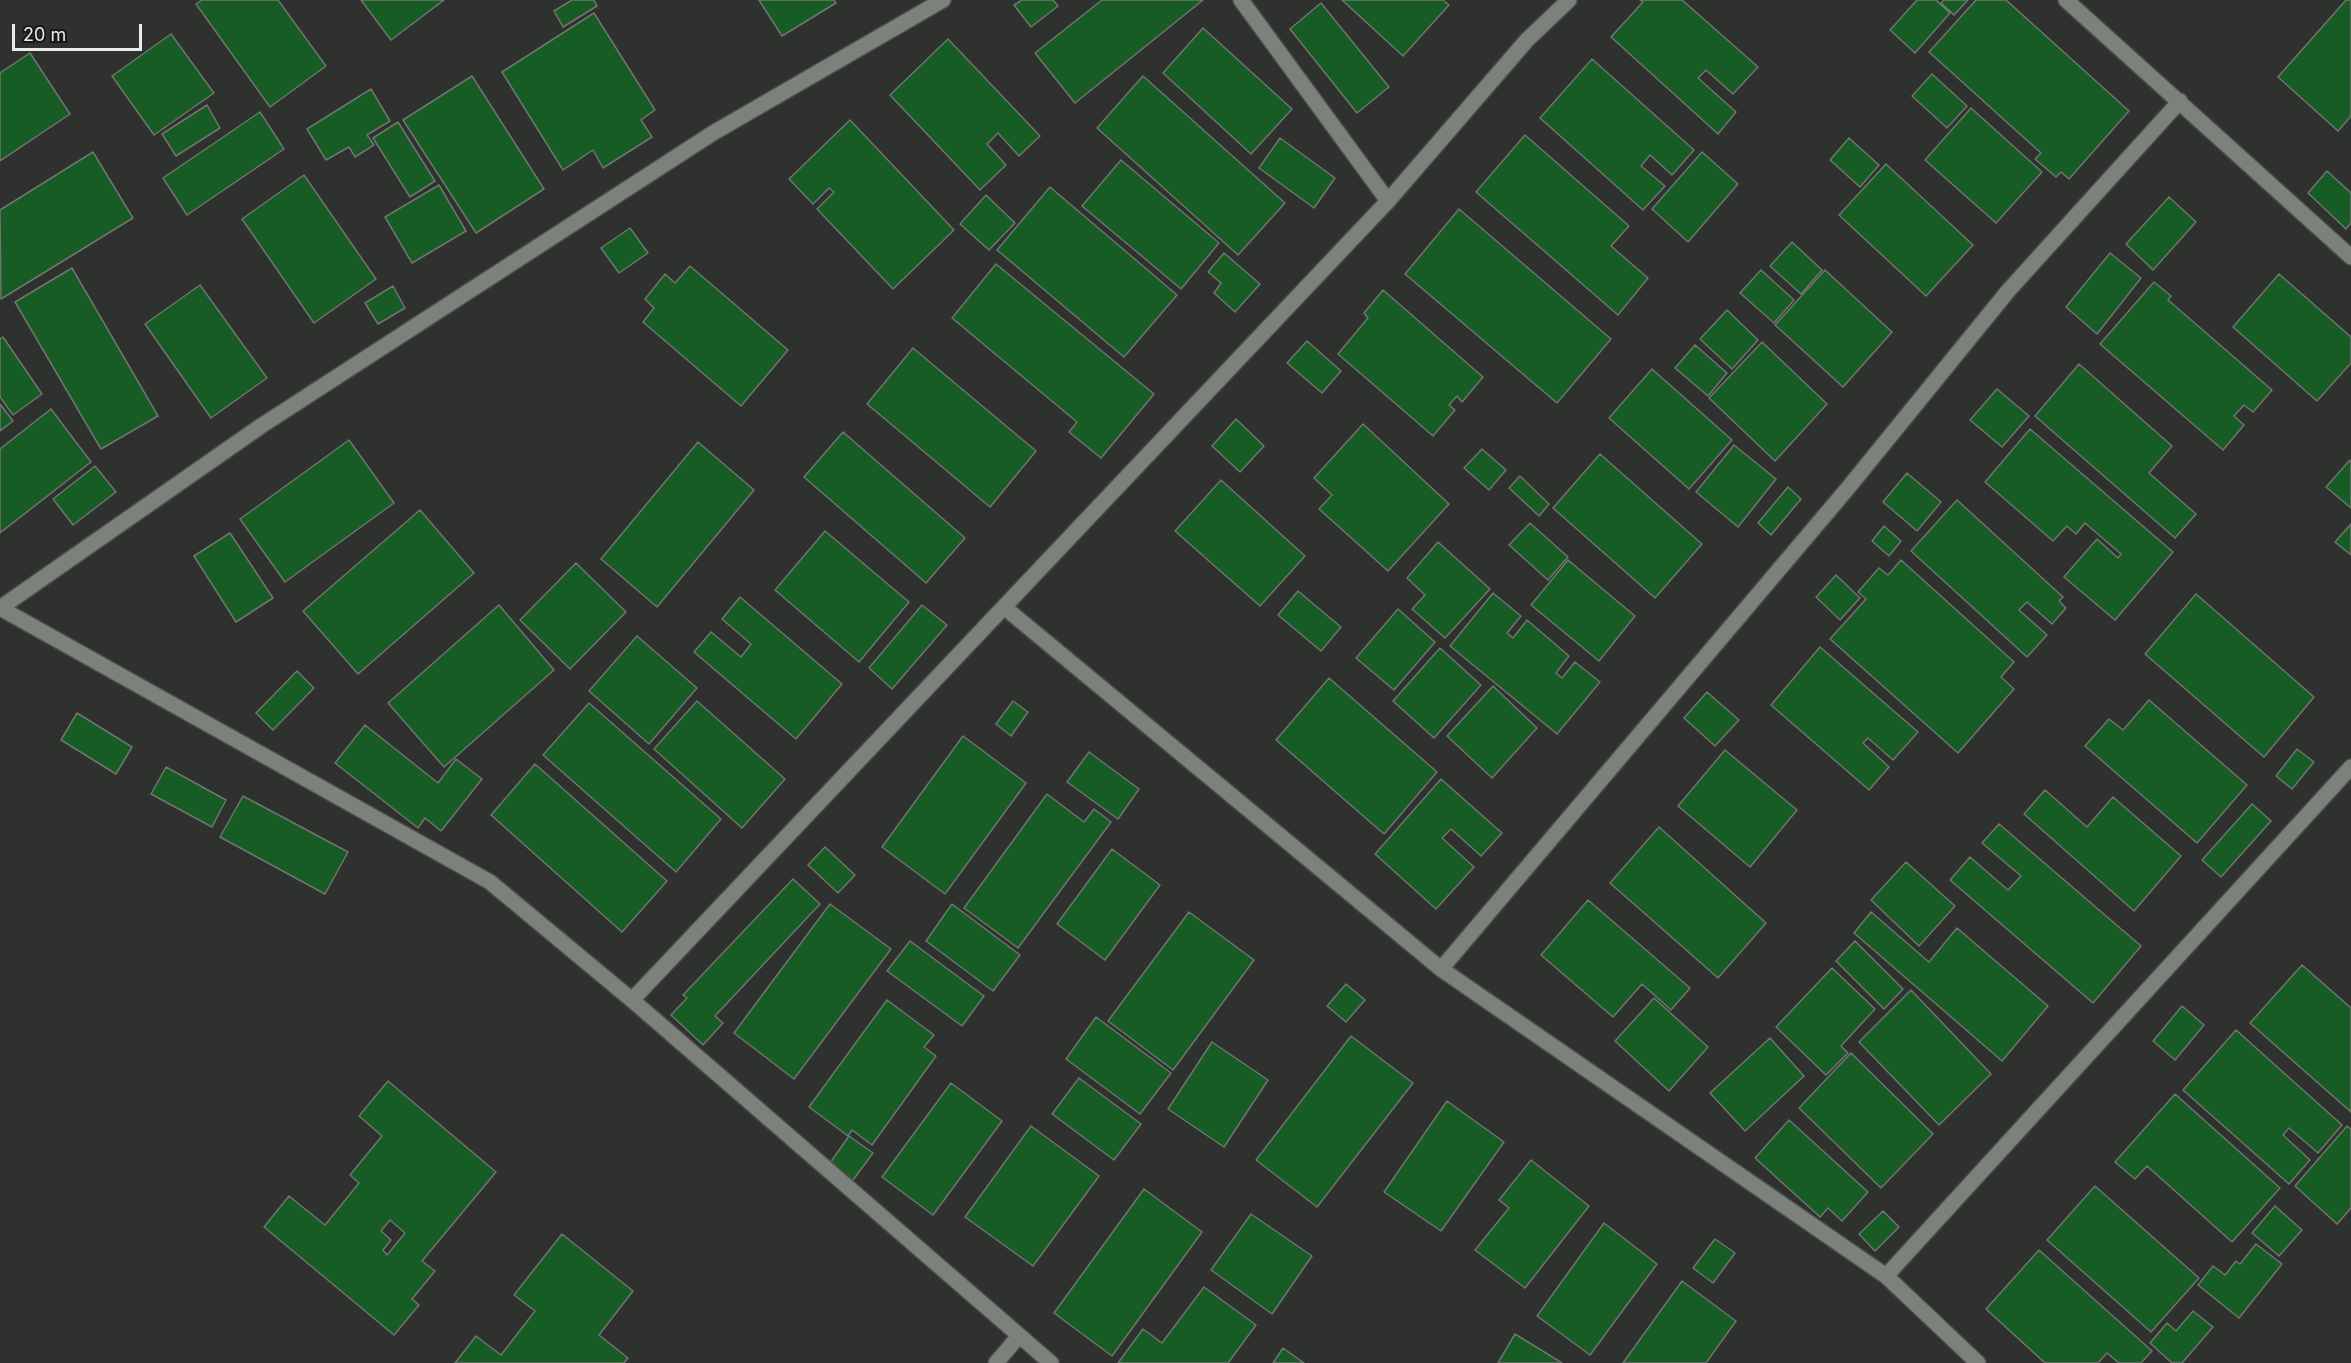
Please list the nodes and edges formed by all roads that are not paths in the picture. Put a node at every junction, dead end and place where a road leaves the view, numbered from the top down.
1 (943, 0) edge
2 (1241, 0) edge
3 (1569, 0) edge
4 (2066, 0) edge
5 (2180, 101) junction
6 (1388, 201) junction
7 (2351, 257) edge
8 (1004, 607) junction
9 (0, 608) edge
10 (2351, 767) edge
11 (1441, 969) junction
12 (632, 1000) junction
13 (1886, 1276) junction
14 (1018, 1337) junction
15 (996, 1363) edge
16 (1051, 1363) edge
17 (1978, 1363) edge

1 - 9 street
2 - 6 street
3 - 6 street
4 - 5 street
5 - 7 street
5 - 11 street
6 - 8 street
8 - 11 street
8 - 12 street
9 - 12 street
10 - 13 street
11 - 13 street
12 - 14 street
13 - 17 street
14 - 15 street
14 - 16 street

